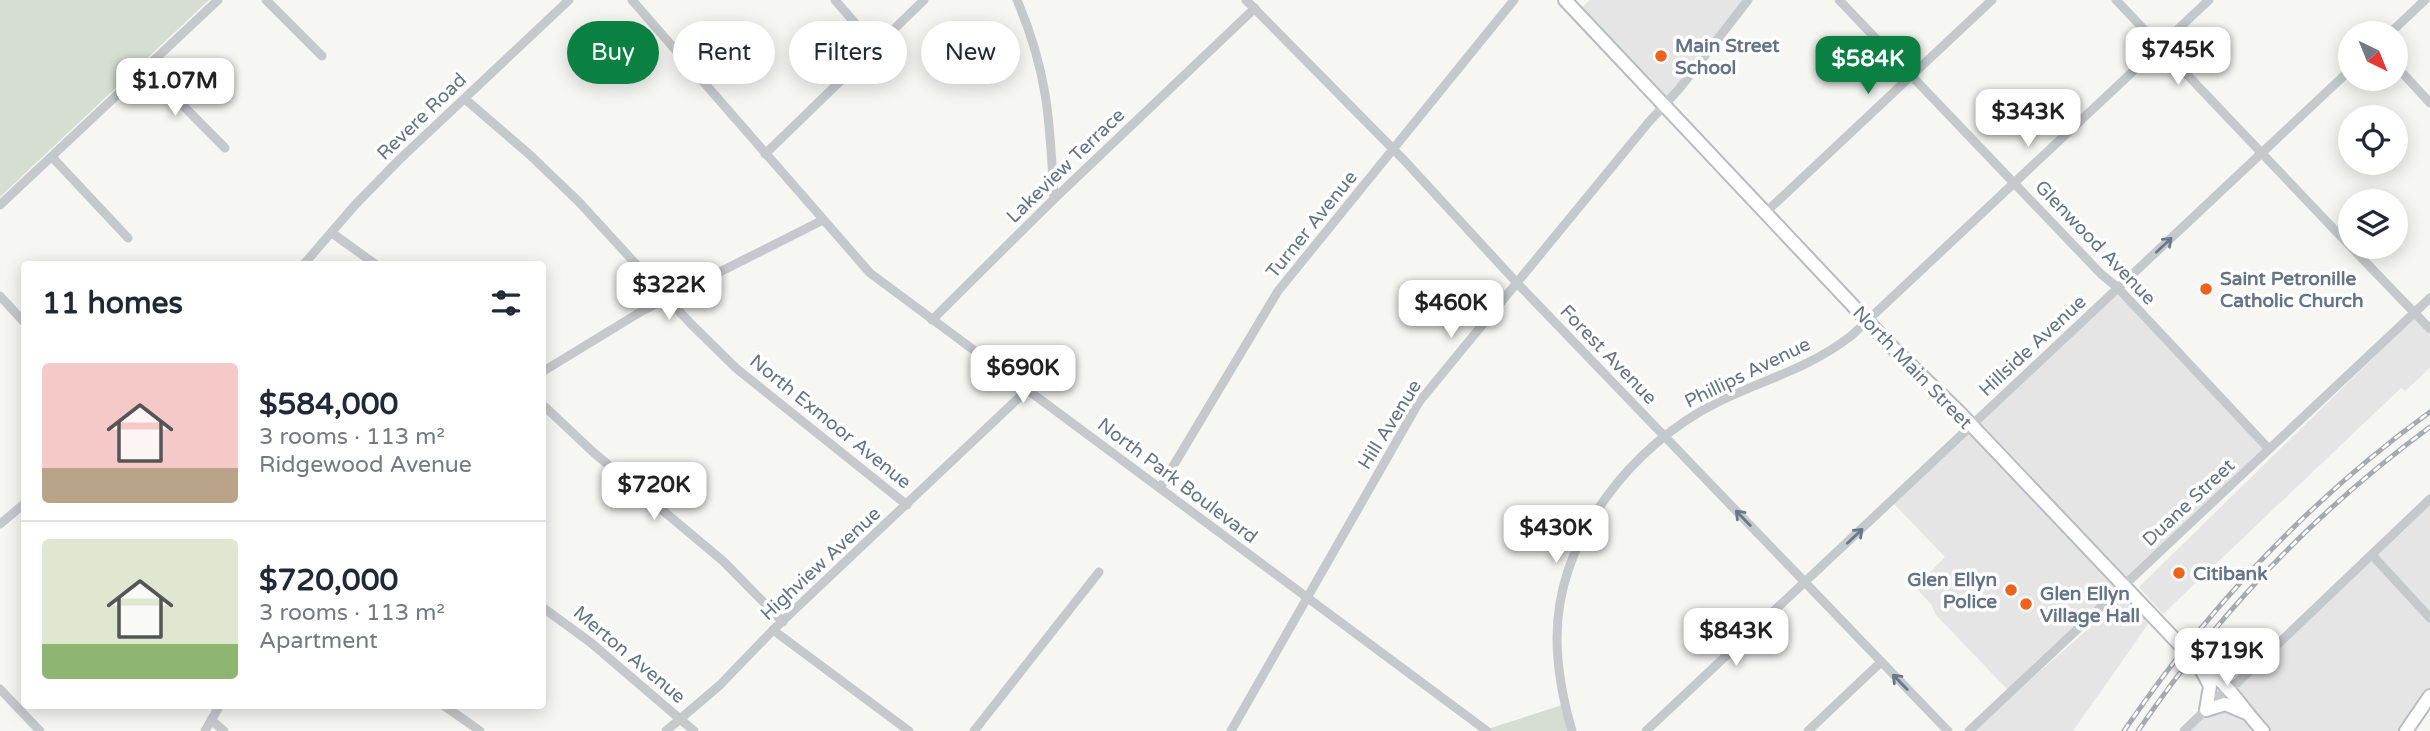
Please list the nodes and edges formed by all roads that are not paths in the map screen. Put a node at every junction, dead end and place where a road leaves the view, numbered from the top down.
1 (218, 0) edge
2 (266, 0) edge
3 (569, 0) edge
4 (632, 0) edge
5 (835, 0) edge
6 (924, 0) edge
7 (1017, 0) edge
8 (1246, 0) edge
9 (1514, 0) edge
10 (1564, 0) edge
11 (1748, 0) edge
12 (1839, 0) edge
13 (1992, 0) edge
14 (2116, 0) edge
15 (2210, 0) edge
16 (2425, 0) edge
17 (1255, 8) junction
18 (853, 21) edge
19 (902, 21) edge
20 (2402, 21) edge
21 (2160, 46) junction
22 (322, 56) dead end
23 (146, 68) junction
24 (1911, 75) junction
25 (2408, 79) edge
26 (2338, 81) edge
27 (836, 84) edge
28 (465, 99) junction
29 (2430, 103) edge
30 (1663, 106) junction
31 (225, 148) dead end
32 (1394, 150) junction
33 (2262, 153) junction
34 (765, 154) junction
35 (51, 157) junction
36 (2014, 183) junction
37 (1054, 199) junction
38 (0, 205) edge
39 (1765, 213) junction
40 (823, 220) junction
41 (2338, 232) edge
42 (332, 233) junction
43 (128, 237) dead end
44 (2363, 259) edge
45 (307, 261) edge
46 (371, 261) edge
47 (1517, 283) junction
48 (2118, 288) junction
49 (0, 296) edge
50 (668, 298) junction
51 (2430, 298) edge
52 (2414, 313) junction
53 (21, 320) edge
54 (932, 320) junction
55 (1867, 320) junction
56 (2430, 330) edge
57 (546, 369) edge
58 (1027, 390) junction
59 (546, 408) edge
60 (1972, 426) junction
61 (1664, 436) junction
62 (2269, 449) junction
63 (1160, 488) junction
64 (2430, 499) edge
65 (907, 505) junction
66 (21, 506) edge
67 (0, 524) edge
68 (2372, 555) junction
69 (1099, 572) dead end
70 (1805, 583) junction
71 (2124, 586) junction
72 (1308, 598) junction
73 (546, 610) edge
74 (2430, 618) edge
75 (783, 622) junction
76 (773, 631) junction
77 (1881, 662) junction
78 (2199, 665) junction
79 (2228, 688) junction
80 (0, 689) edge
81 (2430, 696) edge
82 (218, 709) edge
83 (449, 709) edge
84 (2206, 710) junction
85 (2246, 713) junction
86 (681, 719) junction
87 (211, 720) junction
88 (40, 731) edge
89 (205, 731) edge
90 (224, 731) edge
91 (480, 731) edge
92 (666, 731) edge
93 (694, 731) edge
94 (909, 731) edge
95 (974, 731) edge
96 (1231, 731) edge
97 (1487, 731) edge
98 (1572, 731) edge
99 (1646, 731) edge
100 (1808, 731) edge
101 (1948, 731) edge
102 (1969, 731) edge
103 (2184, 731) edge
104 (2263, 731) edge
105 (2406, 731) edge

1 - 23 street
2 - 22 street
3 - 28 street, Revere Road
4 - 34 street, North Park Boulevard
5 - 18 street
6 - 19 street
7 - 37 street
8 - 17 street, Forest Avenue
9 - 32 street, Turner Avenue
10 - 30 street, North Main Street
11 - 30 street, Hill Avenue
12 - 24 street, Glenwood Avenue
13 - 24 street
14 - 21 street
15 - 21 street, Phillips Avenue
16 - 20 street
17 - 32 street, Forest Avenue
17 - 37 street, Lakeview Terrace
21 - 33 street
21 - 36 street, Phillips Avenue
23 - 31 street
23 - 35 street
24 - 36 street, Glenwood Avenue
24 - 39 street
25 - 29 street
26 - 33 street, Hillside Avenue
27 - 34 street
28 - 42 street, Revere Road
28 - 50 street, North Exmoor Avenue
30 - 39 street, North Main Street
30 - 47 street, Hill Avenue
32 - 47 street, Forest Avenue
32 - 63 street, Turner Avenue
33 - 41 street
48 -> 33 street, Hillside Avenue
34 - 40 street, North Park Boulevard
35 - 38 street
35 - 43 street
36 - 48 street, Glenwood Avenue
36 - 55 street, Phillips Avenue
37 - 54 street, Lakeview Terrace
39 - 55 street, North Main Street
40 - 50 street
40 - 54 street, North Park Boulevard
42 - 45 street, Revere Road
42 - 46 street
44 - 52 street
47 - 61 street, Forest Avenue
47 - 72 street, Hill Avenue
48 - 60 street, Hillside Avenue
48 - 62 street, Glenwood Avenue
49 - 53 street
50 - 57 street
50 - 65 street, North Exmoor Avenue
51 - 52 street, Duane Street
52 - 56 street
52 - 62 street, Duane Street
54 - 58 street, North Park Boulevard
55 - 60 street, North Main Street
55 - 61 street, Phillips Avenue
58 - 63 street, North Park Boulevard
58 - 65 street, Highview Avenue
59 - 75 street
70 -> 60 street, Hillside Avenue
60 - 71 street, North Main Street
70 -> 61 street, Forest Avenue
61 - 98 street, Phillips Avenue
62 - 71 street, Duane Street
63 - 72 street, North Park Boulevard
64 - 68 street
65 - 75 street, Highview Avenue
66 - 67 street
68 - 74 street
68 - 79 street
69 - 95 street
70 - 77 street, Forest Avenue
70 - 99 street, Hillside Avenue
71 - 78 street, North Main Street
71 - 102 street, Duane Street
72 - 96 street, Hill Avenue
72 - 97 street, North Park Boulevard
73 - 86 street, Merton Avenue
75 - 76 street, Highview Avenue
76 - 86 street, Highview Avenue
76 - 94 street
77 - 100 street
101 -> 77 street, Forest Avenue
78 - 79 street, North Main Street
78 - 84 street
79 - 84 street
79 - 85 street, North Main Street
80 - 88 street
81 - 105 street
82 - 87 street
83 - 91 street
84 - 85 street
84 - 103 street
85 - 104 street, North Main Street
86 - 92 street, Highview Avenue
86 - 93 street, Merton Avenue
87 - 89 street
87 - 90 street

